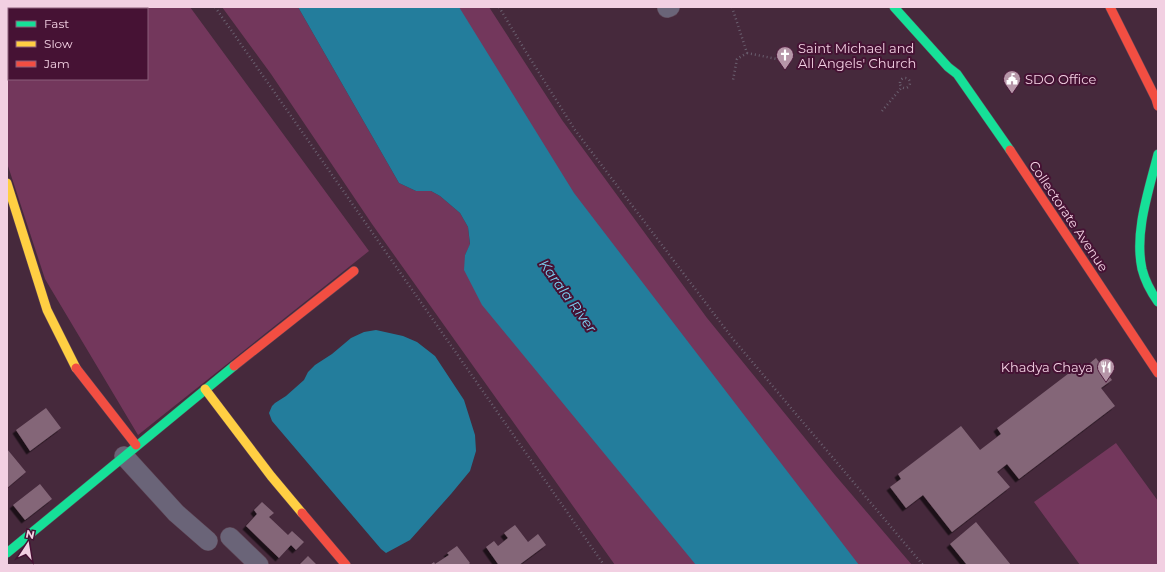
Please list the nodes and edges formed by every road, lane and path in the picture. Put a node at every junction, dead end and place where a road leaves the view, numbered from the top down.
1 (215, 7) edge
2 (499, 7) edge
3 (732, 7) edge
4 (894, 7) edge
5 (1110, 7) edge
6 (747, 53) junction
7 (951, 56) dead end
8 (777, 59) dead end
9 (957, 74) junction
10 (733, 80) dead end
11 (902, 87) dead end
12 (1158, 106) edge
13 (882, 111) dead end
14 (1158, 154) edge
15 (7, 183) edge
16 (354, 271) dead end
17 (1158, 302) edge
18 (1158, 373) edge
19 (205, 389) junction
20 (130, 451) junction
21 (230, 537) dead end
22 (208, 541) dead end
23 (7, 552) edge
24 (259, 565) edge
25 (346, 565) edge
26 (604, 565) edge
27 (923, 565) edge

1 - 26 path
2 - 27 path
3 - 6 path
4 - 9 street, Collectorate Avenue
5 - 12 street
6 - 8 path
6 - 10 path
7 - 9 street, Collectorate Avenue
9 - 18 street, Collectorate Avenue
11 - 13 path
14 - 17 street
15 - 20 street
16 - 19 street
19 - 20 street
19 - 25 street
20 - 22 street
20 - 23 street
21 - 24 street

